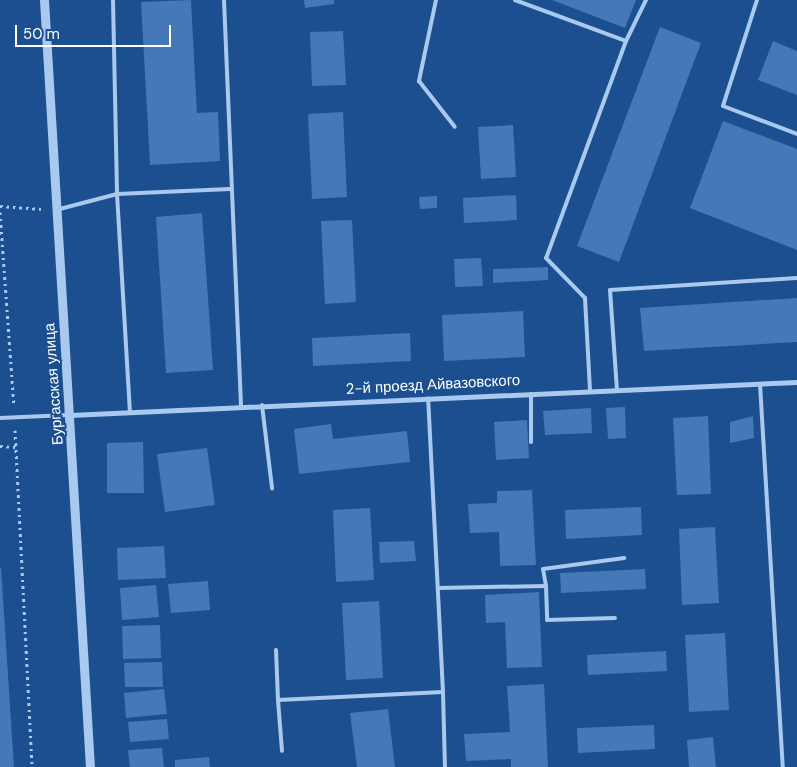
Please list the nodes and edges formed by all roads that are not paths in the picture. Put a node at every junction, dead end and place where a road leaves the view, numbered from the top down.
1 (44, 0) edge
2 (113, 0) edge
3 (224, 0) edge
4 (436, 0) edge
5 (515, 0) edge
6 (646, 0) edge
7 (757, 0) edge
8 (626, 41) junction
9 (455, 127) dead end
10 (797, 134) edge
11 (230, 189) junction
12 (117, 194) junction
13 (56, 210) junction
14 (797, 278) edge
15 (797, 382) edge
16 (760, 384) junction
17 (617, 390) junction
18 (590, 391) junction
19 (531, 394) junction
20 (428, 398) junction
21 (262, 406) junction
22 (241, 408) junction
23 (130, 411) junction
24 (70, 415) junction
25 (0, 418) edge
26 (531, 442) dead end
27 (272, 488) dead end
28 (624, 558) dead end
29 (546, 586) junction
30 (438, 588) junction
31 (615, 618) dead end
32 (276, 650) dead end
33 (443, 692) junction
34 (278, 700) junction
35 (282, 751) dead end
36 (90, 767) edge
37 (445, 767) edge
38 (784, 767) edge

1 - 13 street, Бургасская улица
2 - 12 lane
3 - 11 lane
4 - 9 lane
5 - 8 lane
6 - 8 lane
7 - 10 lane
8 - 18 lane
11 - 12 lane
11 - 22 lane
12 - 13 lane
12 - 23 lane
13 - 24 street, Бургасская улица
14 - 17 lane
15 - 16 street, 2-й проезд Айвазовского
16 - 17 street, 2-й проезд Айвазовского
16 - 38 lane
17 - 18 street, 2-й проезд Айвазовского
18 - 19 street, 2-й проезд Айвазовского
19 - 20 street, 2-й проезд Айвазовского
19 - 26 lane
20 - 21 street, 2-й проезд Айвазовского
20 - 30 lane
21 - 22 street, 2-й проезд Айвазовского
21 - 27 lane
22 - 23 street, 2-й проезд Айвазовского
23 - 24 street, 2-й проезд Айвазовского
24 - 25 lane
24 - 36 street, Бургасская улица
28 - 29 lane
29 - 30 lane
29 - 31 lane
30 - 33 lane
32 - 34 lane
33 - 34 lane
33 - 37 lane
34 - 35 lane

